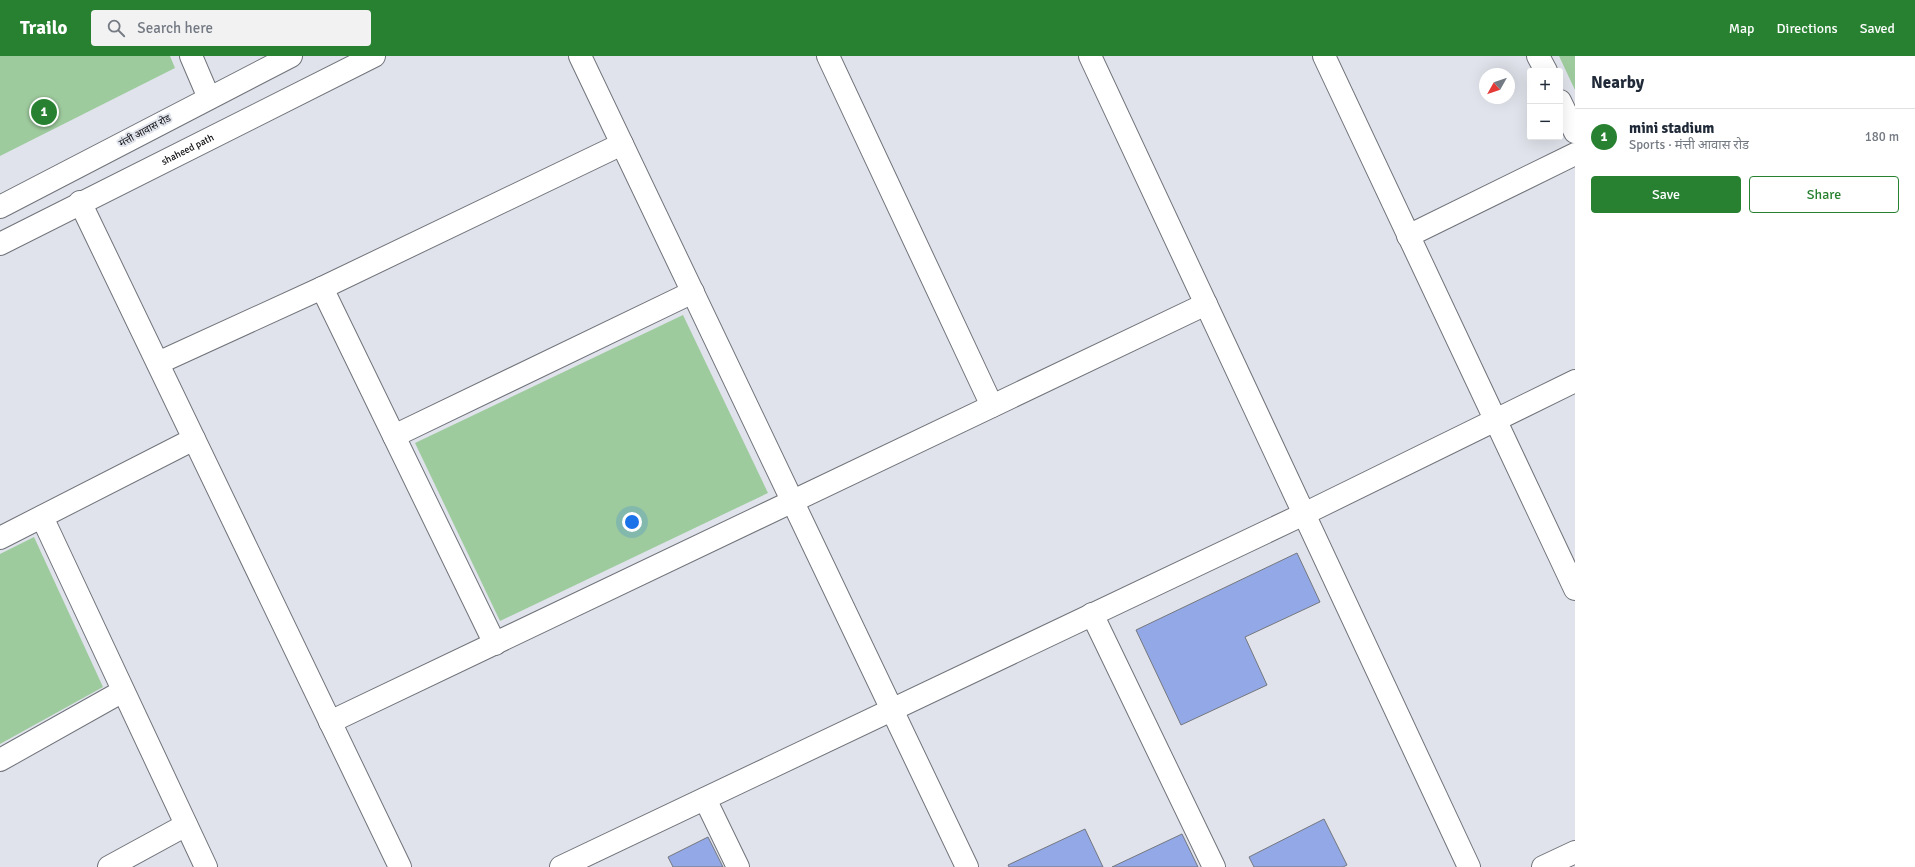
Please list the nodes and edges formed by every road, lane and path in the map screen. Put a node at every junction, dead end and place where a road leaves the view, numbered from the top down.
1 (191, 56) edge
2 (291, 56) edge
3 (374, 56) edge
4 (580, 56) edge
5 (828, 56) edge
6 (1090, 56) edge
7 (1324, 56) edge
8 (1538, 56) edge
9 (1544, 68) edge
10 (209, 98) junction
11 (1561, 104) edge
12 (1575, 132) edge
13 (622, 144) junction
14 (1575, 154) edge
15 (80, 202) junction
16 (0, 207) edge
17 (1408, 236) junction
18 (0, 244) edge
19 (322, 288) junction
20 (693, 292) junction
21 (1206, 304) junction
22 (158, 363) junction
23 (1575, 381) edge
24 (992, 406) junction
25 (1495, 420) junction
26 (394, 436) junction
27 (194, 439) junction
28 (793, 502) junction
29 (1304, 514) junction
30 (42, 517) junction
31 (0, 538) edge
32 (1575, 589) edge
33 (1092, 614) junction
34 (495, 644) junction
35 (124, 691) junction
36 (892, 709) junction
37 (330, 722) junction
38 (0, 760) edge
39 (705, 799) junction
40 (186, 825) junction
41 (1575, 852) edge
42 (109, 867) edge
43 (206, 867) edge
44 (400, 867) edge
45 (561, 867) edge
46 (738, 867) edge
47 (967, 867) edge
48 (1214, 867) edge
49 (1469, 867) edge
50 (1544, 867) edge

1 - 10 street
2 - 10 street, मंत्ती आवास रोड
3 - 15 street, shaheed path
4 - 13 street
5 - 24 street
6 - 21 street
7 - 17 street
8 - 9 street
10 - 16 street, मंत्ती आवास रोड
11 - 12 street
13 - 19 street
13 - 20 street
14 - 17 street
15 - 18 street, shaheed path
15 - 22 street
17 - 25 street
19 - 22 street
19 - 26 street
20 - 26 street
20 - 28 street
21 - 24 street
21 - 29 street
22 - 27 street
23 - 25 street
24 - 28 street
25 - 29 street
25 - 32 street
26 - 34 street
27 - 30 street
27 - 37 street
28 - 34 street
28 - 36 street
29 - 33 street
29 - 49 street
30 - 31 street
30 - 35 street
33 - 36 street
33 - 48 street
34 - 37 street
35 - 38 street
35 - 40 street
36 - 39 street
36 - 47 street
37 - 44 street
39 - 45 street
39 - 46 street
40 - 42 street
40 - 43 street
41 - 50 street

